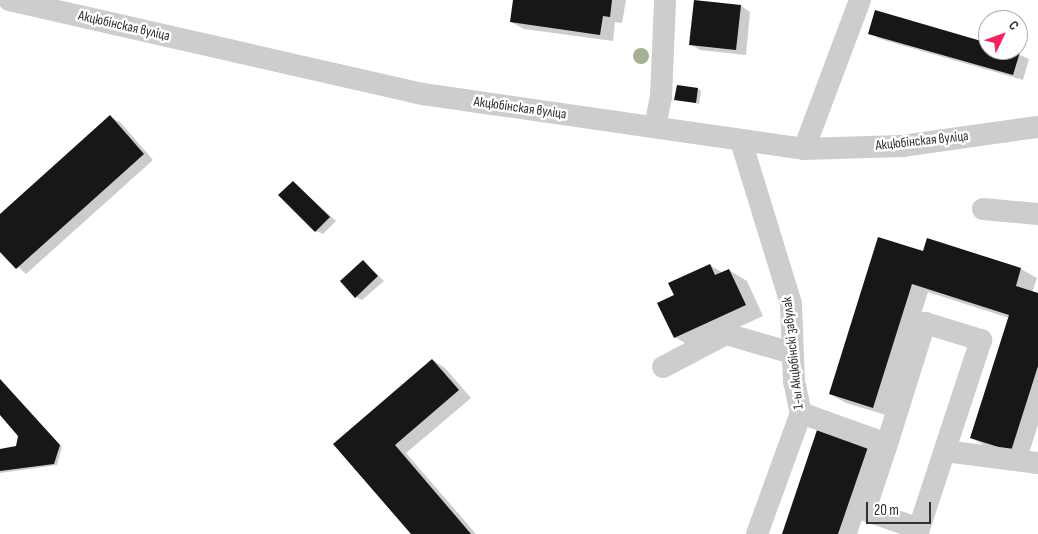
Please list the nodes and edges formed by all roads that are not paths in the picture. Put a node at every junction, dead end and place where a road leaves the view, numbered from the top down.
1 (9, 0) edge
2 (665, 0) edge
3 (860, 0) edge
4 (655, 127) junction
5 (1038, 127) edge
6 (741, 141) junction
7 (804, 149) junction
8 (983, 209) dead end
9 (1038, 214) edge
10 (792, 353) junction
11 (663, 367) dead end
12 (801, 413) junction
13 (887, 444) junction
14 (945, 451) junction
15 (1038, 463) edge
16 (757, 534) edge

1 - 4 street, Акцюбінская вуліца
2 - 4 street
3 - 7 street
4 - 6 street, Акцюбінская вуліца
5 - 7 street, Акцюбінская вуліца
6 - 7 street, Акцюбінская вуліца
6 - 10 street, 1-ы Акцюбінскі завулак
8 - 9 street
10 - 11 street
10 - 12 street, 1-ы Акцюбінскі завулак
12 - 13 street
12 - 16 street, 1-ы Акцюбінскі завулак
13 - 14 street
13 - 14 street
14 - 15 street

